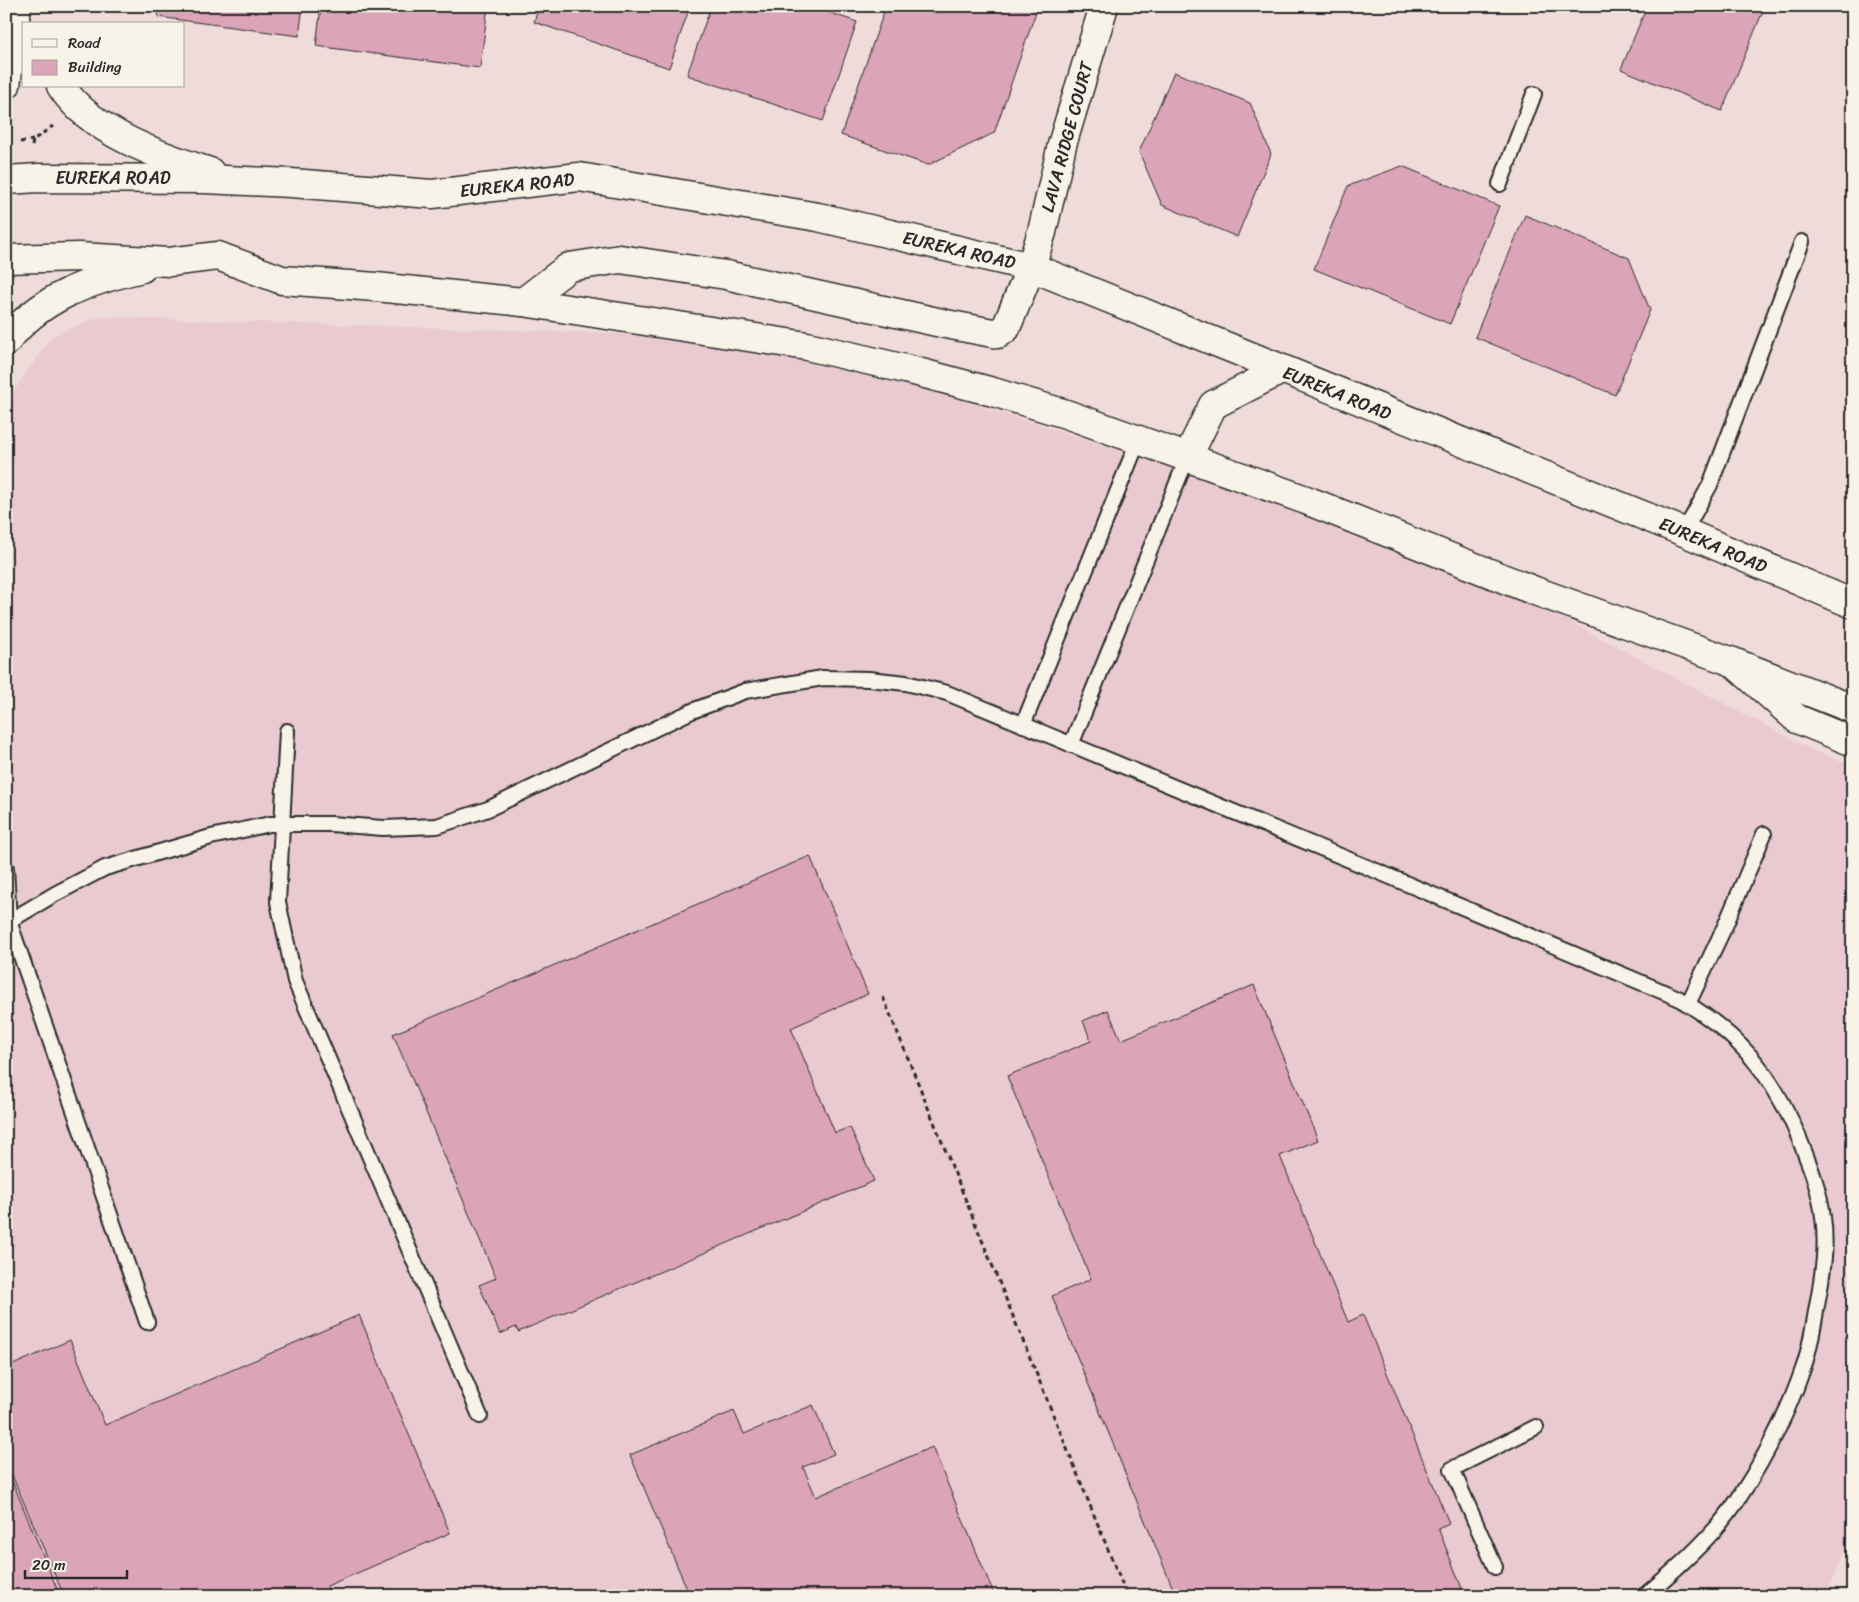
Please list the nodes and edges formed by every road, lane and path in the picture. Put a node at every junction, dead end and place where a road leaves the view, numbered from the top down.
1 (17, 6) edge
2 (31, 6) edge
3 (1104, 6) edge
4 (34, 22) edge
5 (6, 85) edge
6 (63, 88) edge
7 (1534, 94) dead end
8 (55, 124) dead end
9 (33, 140) junction
10 (20, 142) dead end
11 (32, 152) dead end
12 (6, 180) edge
13 (237, 180) junction
14 (1500, 184) dead end
15 (1802, 242) dead end
16 (6, 259) edge
17 (169, 262) junction
18 (1031, 267) junction
19 (523, 302) junction
20 (6, 342) edge
21 (1281, 370) junction
22 (1138, 441) junction
23 (1187, 458) junction
24 (1684, 532) junction
25 (1853, 604) edge
26 (1733, 662) junction
27 (1842, 705) edge
28 (1022, 725) junction
29 (288, 732) dead end
30 (1853, 742) edge
31 (1071, 745) junction
32 (281, 824) junction
33 (1764, 834) dead end
34 (6, 868) edge
35 (7, 922) edge
36 (883, 997) dead end
37 (1688, 1004) junction
38 (147, 1322) dead end
39 (480, 1416) dead end
40 (1536, 1427) dead end
41 (1495, 1567) dead end
42 (1127, 1596) edge
43 (1644, 1596) edge

1 - 5 main road
2 - 4 main road
3 - 18 main road, LAVA RIDGE COURT
6 - 13 main road
7 - 14 lane
8 - 9 path
9 - 10 path
9 - 11 path
12 - 13 main road, EUREKA ROAD
13 - 18 main road, EUREKA ROAD
15 - 24 lane
16 - 17 main road
17 - 19 main road
17 - 20 main road
18 - 19 main road, LAVA RIDGE COURT
18 - 21 main road, EUREKA ROAD
19 - 22 main road
21 - 23 main road
21 - 24 main road, EUREKA ROAD
22 - 23 main road
22 - 28 lane
23 - 26 main road
23 - 31 lane
24 - 25 main road, EUREKA ROAD
26 - 27 main road
26 - 30 main road
28 - 31 lane
28 - 32 lane
29 - 32 lane
31 - 37 lane
32 - 35 lane
32 - 39 lane
33 - 37 lane
34 - 35 lane
35 - 38 lane
36 - 42 path
37 - 43 lane
40 - 41 lane

